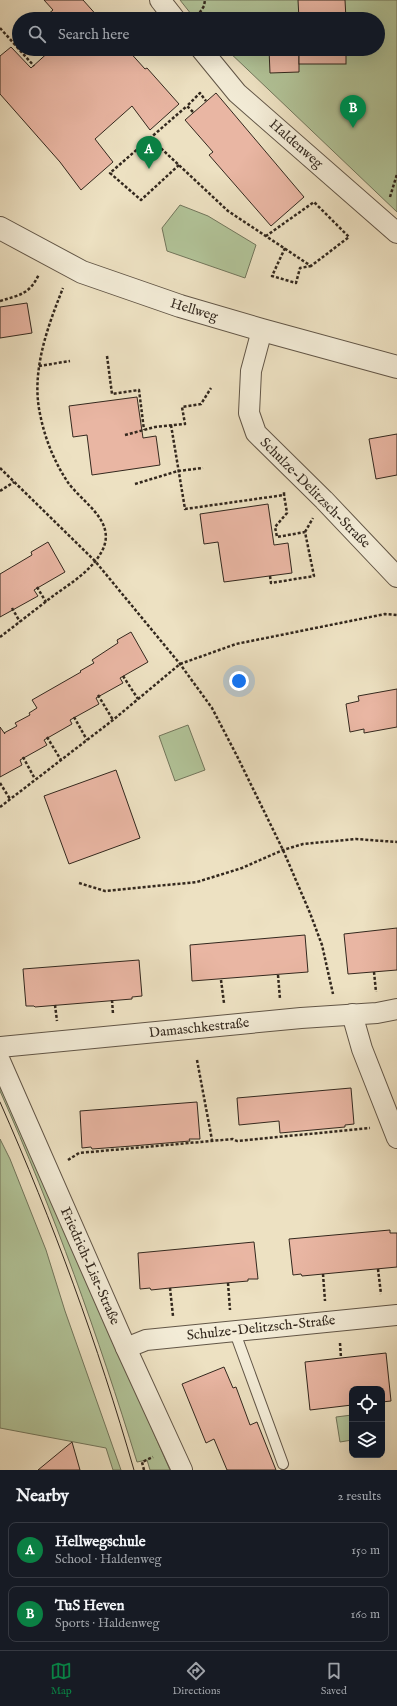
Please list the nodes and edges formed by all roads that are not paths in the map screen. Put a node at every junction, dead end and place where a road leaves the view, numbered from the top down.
1 (160, 0) edge
2 (169, 12) edge
3 (206, 56) edge
4 (0, 228) edge
5 (397, 233) edge
6 (262, 330) junction
7 (397, 367) edge
8 (397, 577) edge
9 (397, 1009) edge
10 (345, 1015) junction
11 (0, 1048) edge
12 (0, 1061) edge
13 (395, 1132) edge
14 (390, 1316) edge
15 (234, 1330) junction
16 (126, 1348) junction
17 (283, 1464) dead end
18 (182, 1470) edge

1 - 2 street
3 - 5 street, Haldenweg
4 - 6 street, Hellweg
6 - 7 street, Hellweg
6 - 8 street, Schulze-Delitzsch-Straße
9 - 10 street, Damaschkestraße
10 - 11 street, Damaschkestraße
10 - 13 street
12 - 16 street, Friedrich-List-Straße
14 - 15 street, Schulze-Delitzsch-Straße
15 - 16 street, Schulze-Delitzsch-Straße
15 - 17 lane
16 - 18 street, Friedrich-List-Straße

